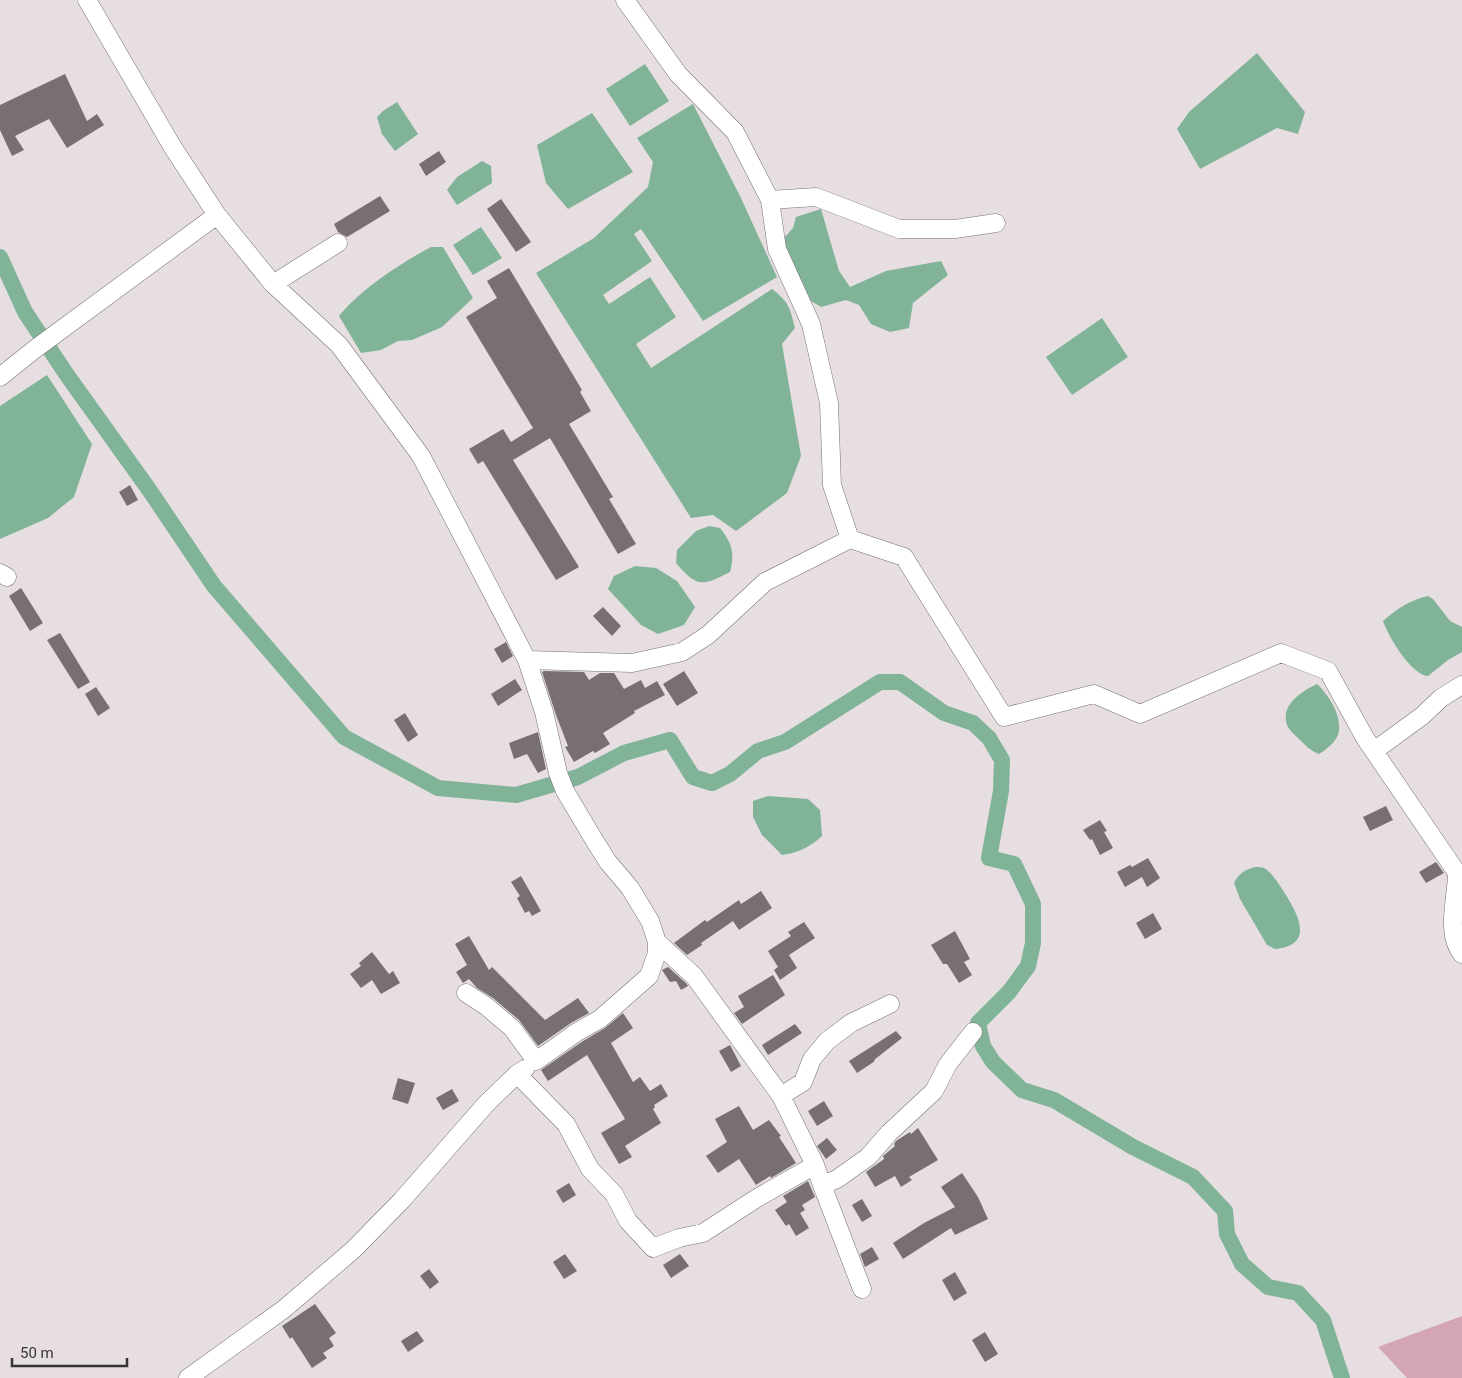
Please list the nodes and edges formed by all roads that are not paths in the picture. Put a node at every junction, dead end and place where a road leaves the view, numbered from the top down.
1 (87, 0) edge
2 (625, 0) edge
3 (770, 200) junction
4 (217, 215) junction
5 (996, 223) dead end
6 (338, 243) dead end
7 (273, 284) junction
8 (0, 377) edge
9 (850, 539) junction
10 (528, 660) junction
11 (1462, 685) edge
12 (1374, 751) junction
13 (1456, 869) edge
14 (657, 942) junction
15 (1462, 954) edge
16 (466, 993) dead end
17 (890, 1004) dead end
18 (973, 1032) dead end
19 (536, 1061) junction
20 (517, 1074) junction
21 (781, 1096) junction
22 (815, 1165) junction
23 (822, 1185) junction
24 (862, 1290) dead end
25 (188, 1378) edge

1 - 4 street
2 - 3 street
3 - 5 street
3 - 9 street
4 - 7 street
4 - 8 street
6 - 7 street
7 - 10 street
9 - 10 street
9 - 12 street
10 - 14 street
11 - 12 street
12 - 13 street
13 - 15 street
14 - 19 street
14 - 21 street
16 - 19 street
17 - 21 street
18 - 23 street
19 - 20 street
20 - 22 street
20 - 25 street
21 - 22 street
22 - 23 street
23 - 24 street

